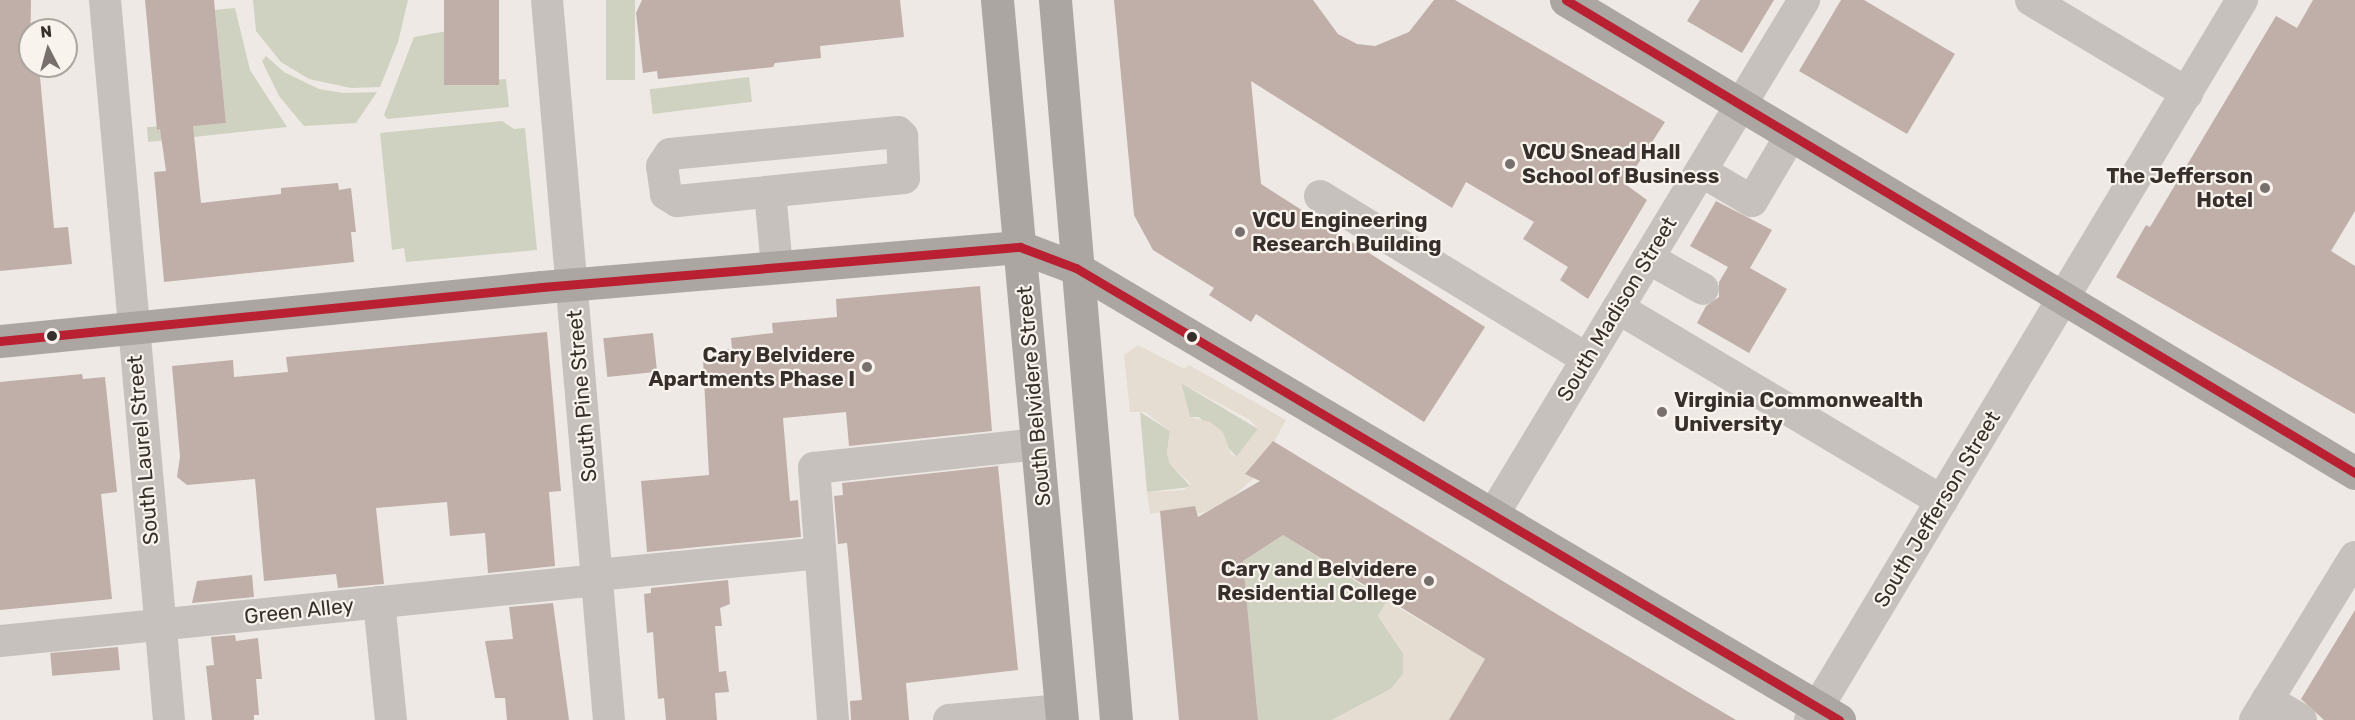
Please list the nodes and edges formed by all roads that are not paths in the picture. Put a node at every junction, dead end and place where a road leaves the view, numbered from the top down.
1 (105, 0) edge
2 (547, 0) edge
3 (997, 0) edge
4 (1055, 0) edge
5 (1566, 0) edge
6 (1804, 0) edge
7 (2031, 0) edge
8 (2242, 0) edge
9 (2187, 93) junction
10 (1741, 104) junction
11 (1791, 135) junction
12 (1701, 171) junction
13 (770, 192) junction
14 (1320, 196) dead end
15 (1020, 247) junction
16 (1648, 258) junction
17 (777, 267) junction
18 (1076, 267) junction
19 (572, 284) junction
20 (1703, 289) dead end
21 (2064, 298) junction
22 (1618, 308) junction
23 (132, 330) junction
24 (0, 341) edge
25 (1587, 359) junction
26 (1038, 444) junction
27 (2355, 473) edge
28 (1942, 501) junction
29 (1493, 515) junction
30 (820, 553) junction
31 (2355, 557) edge
32 (597, 578) junction
33 (379, 602) junction
34 (160, 625) junction
35 (0, 641) edge
36 (2261, 710) edge
37 (1061, 715) edge
38 (1822, 716) edge
39 (169, 720) edge
40 (391, 720) edge
41 (609, 720) edge
42 (833, 720) edge
43 (949, 720) edge
44 (1116, 720) edge
45 (2301, 720) edge

1 - 23 street, South Laurel Street
2 - 19 street, South Pine Street
3 - 15 main road, South Belvidere Street
4 - 18 main road
5 - 10 main road
6 - 10 street, South Madison Street
7 - 9 street
8 - 9 street, South Jefferson Street
9 - 21 street, South Jefferson Street
10 - 11 main road
10 - 12 street, South Madison Street
11 - 12 street
11 - 21 main road
12 - 16 street, South Madison Street
13 - 13 street
13 - 17 street
14 - 25 street
15 - 17 main road
15 - 18 main road
15 - 26 main road, South Belvidere Street
16 - 20 street
16 - 22 street, South Madison Street
17 - 19 main road
18 - 29 main road
18 - 44 main road
19 - 23 main road
19 - 32 street, South Pine Street
21 - 27 main road
21 - 28 street, South Jefferson Street
22 - 25 street, South Madison Street
22 - 28 street
23 - 24 main road
23 - 34 street, South Laurel Street
25 - 29 street, South Madison Street
26 - 30 street
26 - 37 main road, South Belvidere Street
28 - 38 street, South Jefferson Street
29 - 38 main road
30 - 32 street, Green Alley
30 - 42 street
31 - 36 street
32 - 33 street, Green Alley
32 - 41 street, South Pine Street
33 - 34 street, Green Alley
33 - 40 street
34 - 35 street, Green Alley
34 - 39 street, South Laurel Street
36 - 45 street
37 - 43 street

